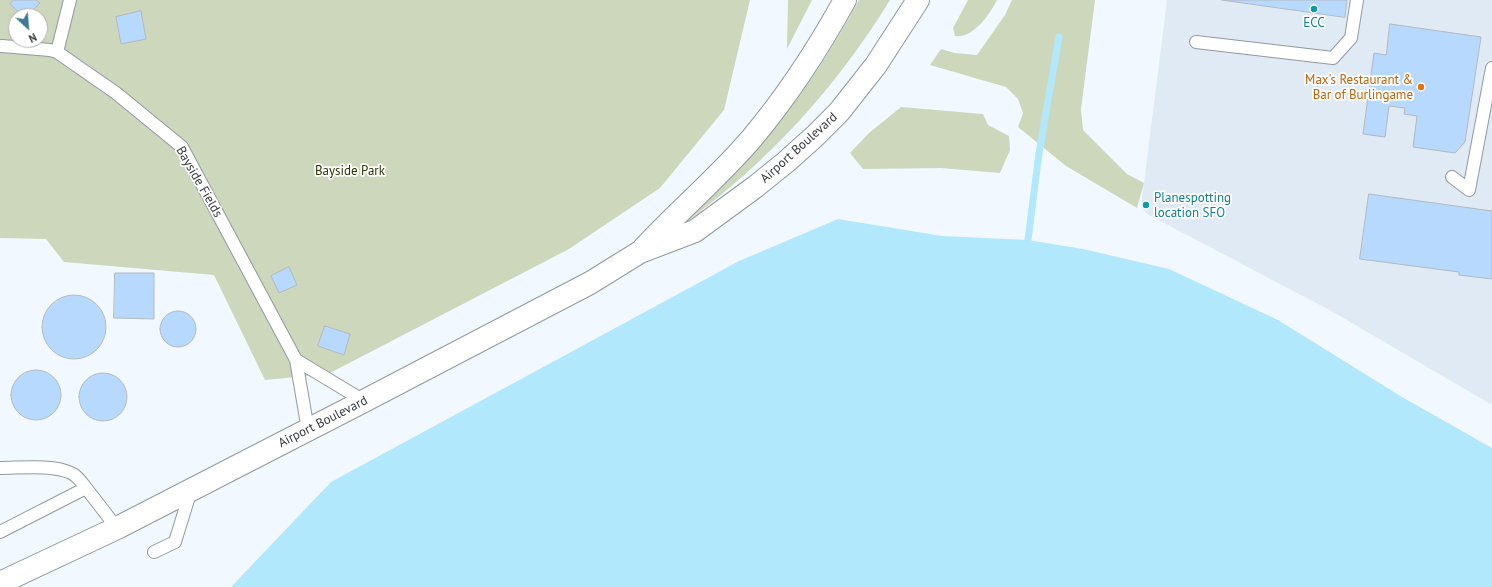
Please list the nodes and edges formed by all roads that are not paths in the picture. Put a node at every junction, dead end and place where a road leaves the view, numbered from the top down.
1 (70, 0) edge
2 (845, 0) edge
3 (918, 0) edge
4 (1356, 0) edge
5 (1196, 42) dead end
6 (2, 46) dead end
7 (57, 52) junction
8 (1492, 68) edge
9 (1452, 177) dead end
10 (640, 252) junction
11 (296, 360) junction
12 (364, 401) junction
13 (308, 430) junction
14 (0, 468) edge
15 (86, 488) junction
16 (191, 490) junction
17 (117, 528) junction
18 (0, 532) edge
19 (154, 552) dead end
20 (0, 583) edge

1 - 7 lane
2 - 10 main road, Airport Boulevard
3 - 10 main road, Airport Boulevard
4 - 5 lane
6 - 7 lane, Bayside Fields
7 - 11 lane, Bayside Fields
8 - 9 lane
10 - 12 main road, Airport Boulevard
11 - 12 lane
11 - 13 lane, Bayside Fields
12 - 13 main road, Airport Boulevard
13 - 16 main road, Airport Boulevard
14 - 15 lane
15 - 17 lane
15 - 18 lane
16 - 17 main road, Airport Boulevard
16 - 19 lane
17 - 20 main road, Airport Boulevard

